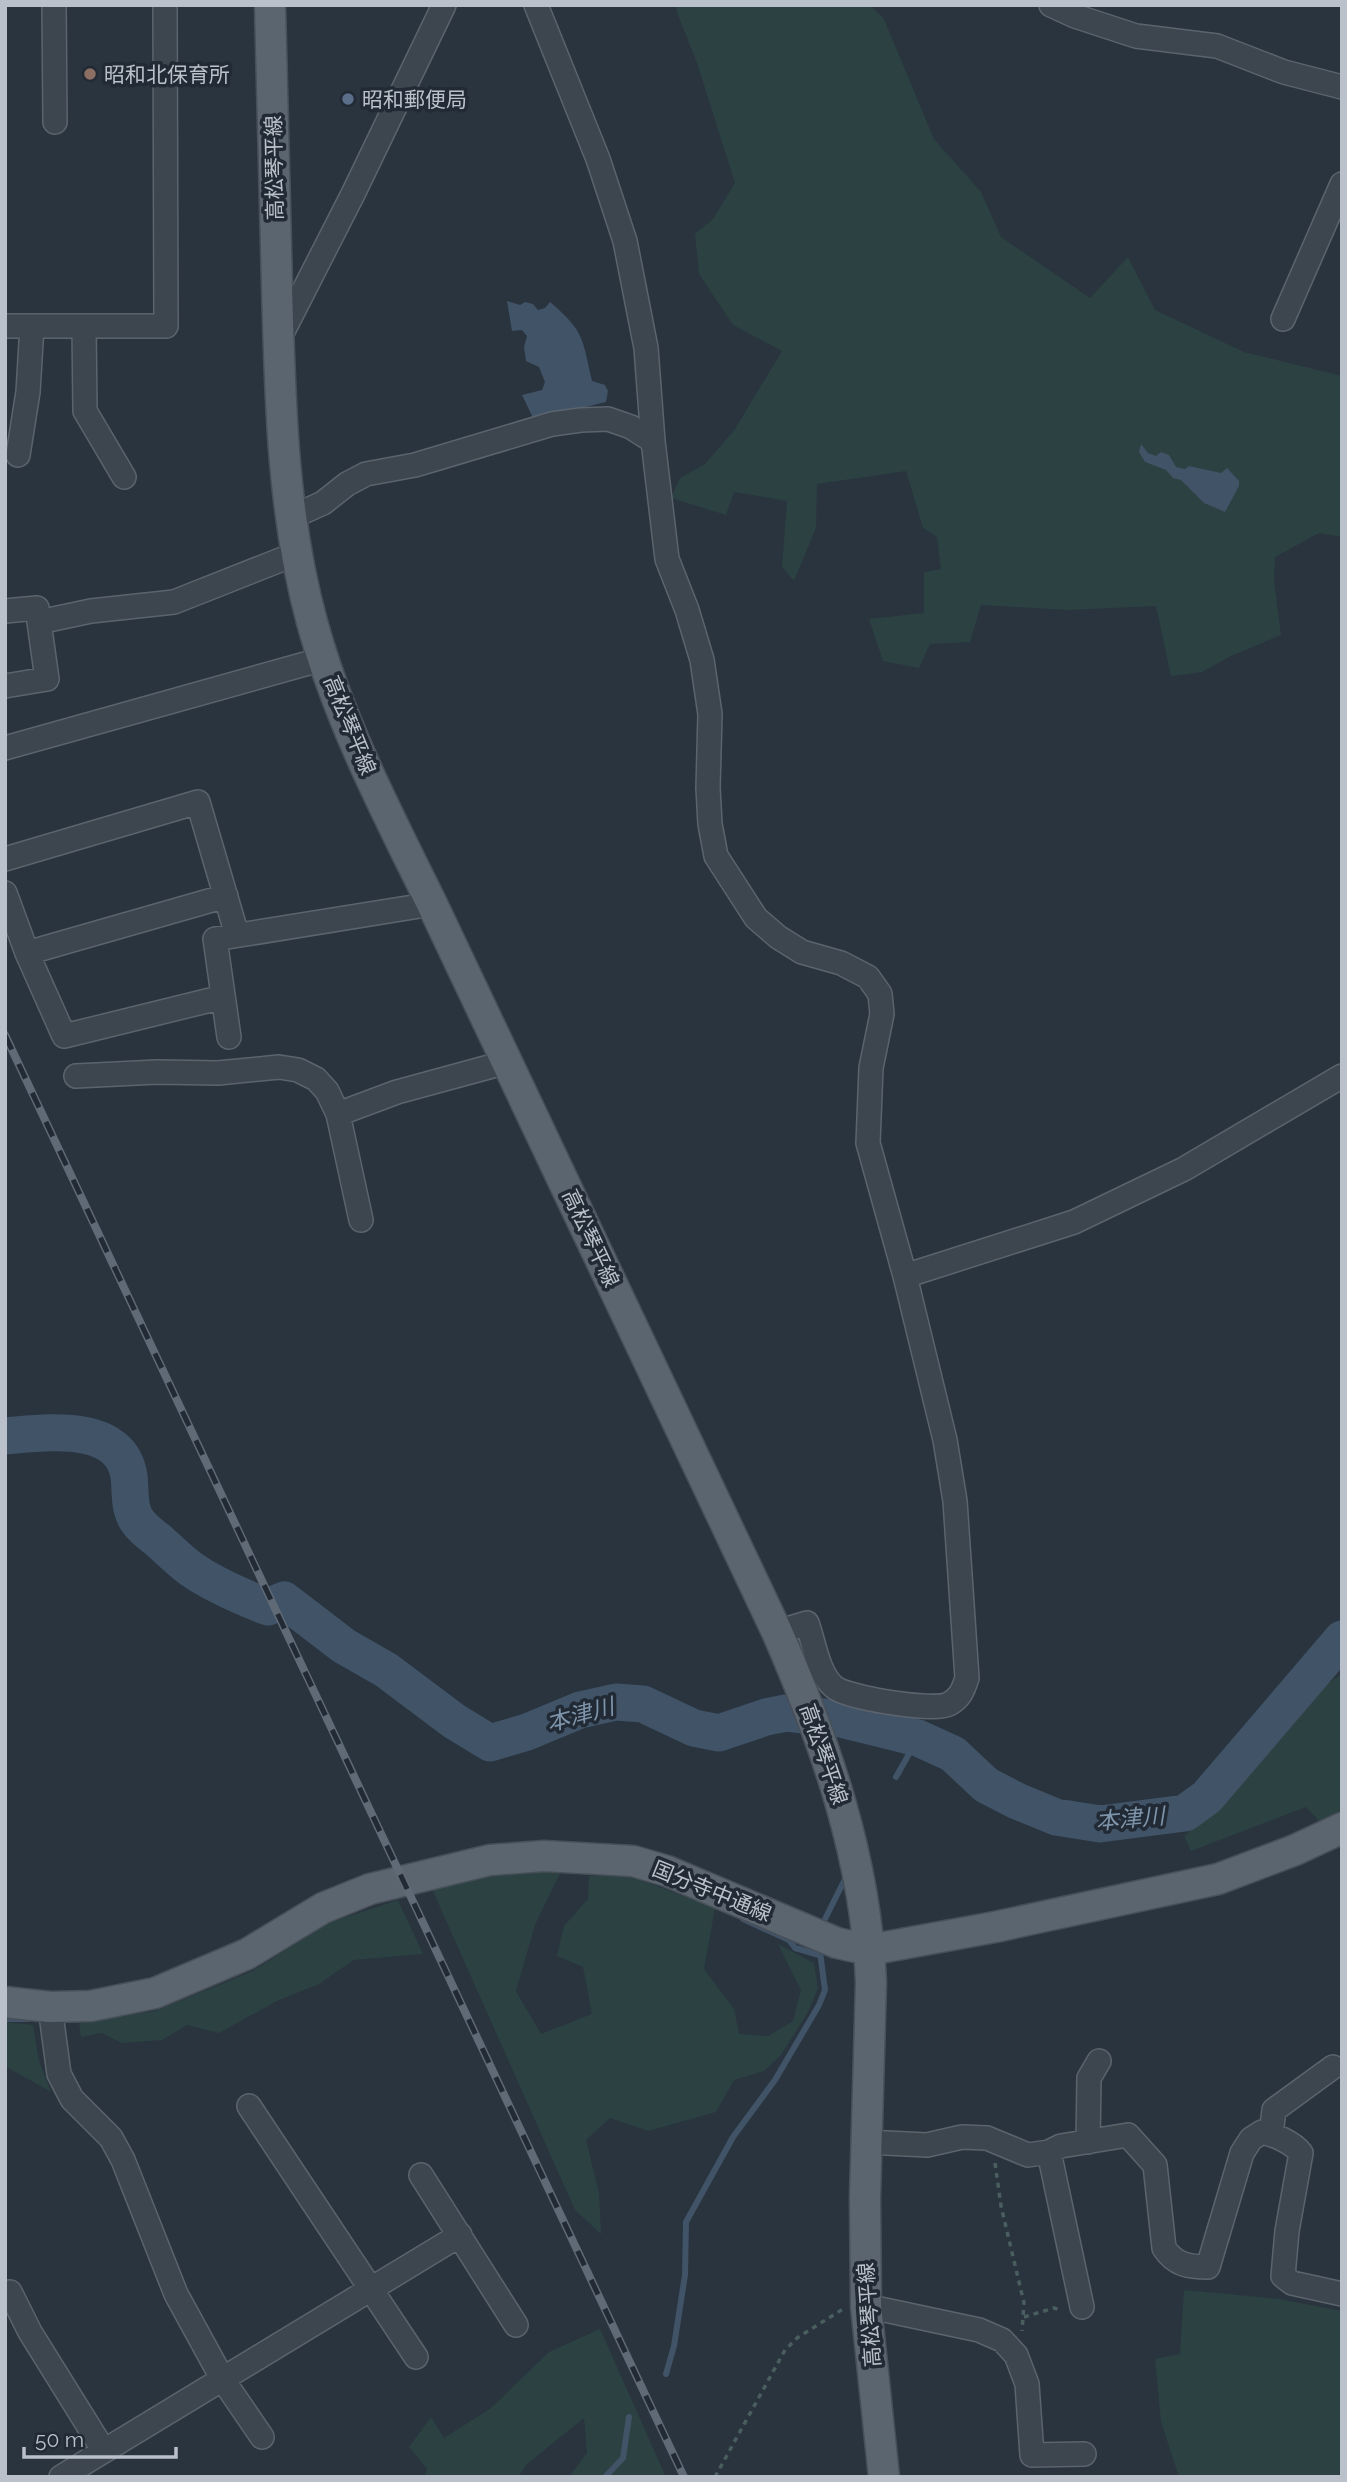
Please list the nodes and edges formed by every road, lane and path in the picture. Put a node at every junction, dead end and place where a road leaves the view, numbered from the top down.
1 (54, 5) edge
2 (165, 5) edge
3 (270, 5) edge
4 (444, 5) edge
5 (536, 5) edge
6 (1051, 5) edge
7 (1342, 87) edge
8 (55, 122) dead end
9 (1342, 184) edge
10 (1333, 226) edge
11 (1283, 318) dead end
12 (5, 326) edge
13 (32, 326) junction
14 (84, 326) junction
15 (278, 342) junction
16 (653, 441) junction
17 (18, 455) dead end
18 (124, 477) dead end
19 (292, 517) junction
20 (298, 553) junction
21 (5, 611) edge
22 (39, 622) junction
23 (323, 659) junction
24 (5, 686) edge
25 (5, 748) edge
26 (5, 859) edge
27 (5, 893) edge
28 (226, 896) junction
29 (432, 904) junction
30 (237, 935) junction
31 (27, 953) junction
32 (223, 997) junction
33 (229, 1037) dead end
34 (507, 1062) junction
35 (76, 1076) dead end
36 (1342, 1076) edge
37 (338, 1114) junction
38 (361, 1220) dead end
39 (905, 1276) junction
40 (777, 1632) junction
41 (1342, 1828) edge
42 (870, 1950) junction
43 (5, 2002) edge
44 (50, 2007) junction
45 (1099, 2061) dead end
46 (1333, 2067) dead end
47 (249, 2106) dead end
48 (1271, 2134) junction
49 (996, 2140) junction
50 (866, 2142) junction
51 (1088, 2142) junction
52 (1049, 2152) junction
53 (421, 2175) dead end
54 (460, 2235) junction
55 (371, 2290) junction
56 (10, 2292) dead end
57 (1342, 2294) edge
58 (866, 2306) junction
59 (1082, 2307) joint
60 (1023, 2317) junction
61 (516, 2325) dead end
62 (416, 2357) dead end
63 (1021, 2368) junction
64 (223, 2380) junction
65 (262, 2437) dead end
66 (104, 2451) junction
67 (1084, 2454) dead end
68 (61, 2477) edge
69 (715, 2477) edge
70 (884, 2477) edge

1 - 8 street
2 - 14 street
3 - 15 main road, 高松琴平線
4 - 15 street
5 - 16 street
6 - 7 street
9 - 10 street
10 - 11 street
12 - 13 street
13 - 14 street
13 - 17 street
14 - 18 street
15 - 19 main road, 高松琴平線
16 - 19 street
16 - 39 street
19 - 20 main road, 高松琴平線
20 - 22 street
20 - 23 main road, 高松琴平線
21 - 22 street
22 - 24 street
23 - 25 street
23 - 29 main road, 高松琴平線
26 - 28 street
27 - 31 street
28 - 30 street
28 - 31 street
29 - 30 street
29 - 34 main road, 高松琴平線
30 - 32 street
31 - 32 street
32 - 33 street
34 - 37 street
34 - 40 main road, 高松琴平線
35 - 37 street
36 - 39 street
37 - 38 street
39 - 40 street
40 - 42 main road, 高松琴平線
41 - 42 main road, 国分寺中通線
42 - 44 main road, 国分寺中通線
42 - 50 main road, 高松琴平線
43 - 44 main road, 国分寺中通線
44 - 64 street
45 - 51 street
46 - 48 street
47 - 55 street
48 - 51 street
48 - 57 street
49 - 50 street
49 - 52 street
49 - 60 path
50 - 58 main road, 高松琴平線
51 - 52 street
52 - 59 street
53 - 54 street
54 - 55 street
54 - 61 street
55 - 62 street
55 - 64 street
56 - 66 street
58 - 63 street
58 - 69 path
58 - 70 main road, 高松琴平線
59 - 60 path
60 - 63 path
63 - 67 street
64 - 65 street
64 - 66 street
66 - 68 street

